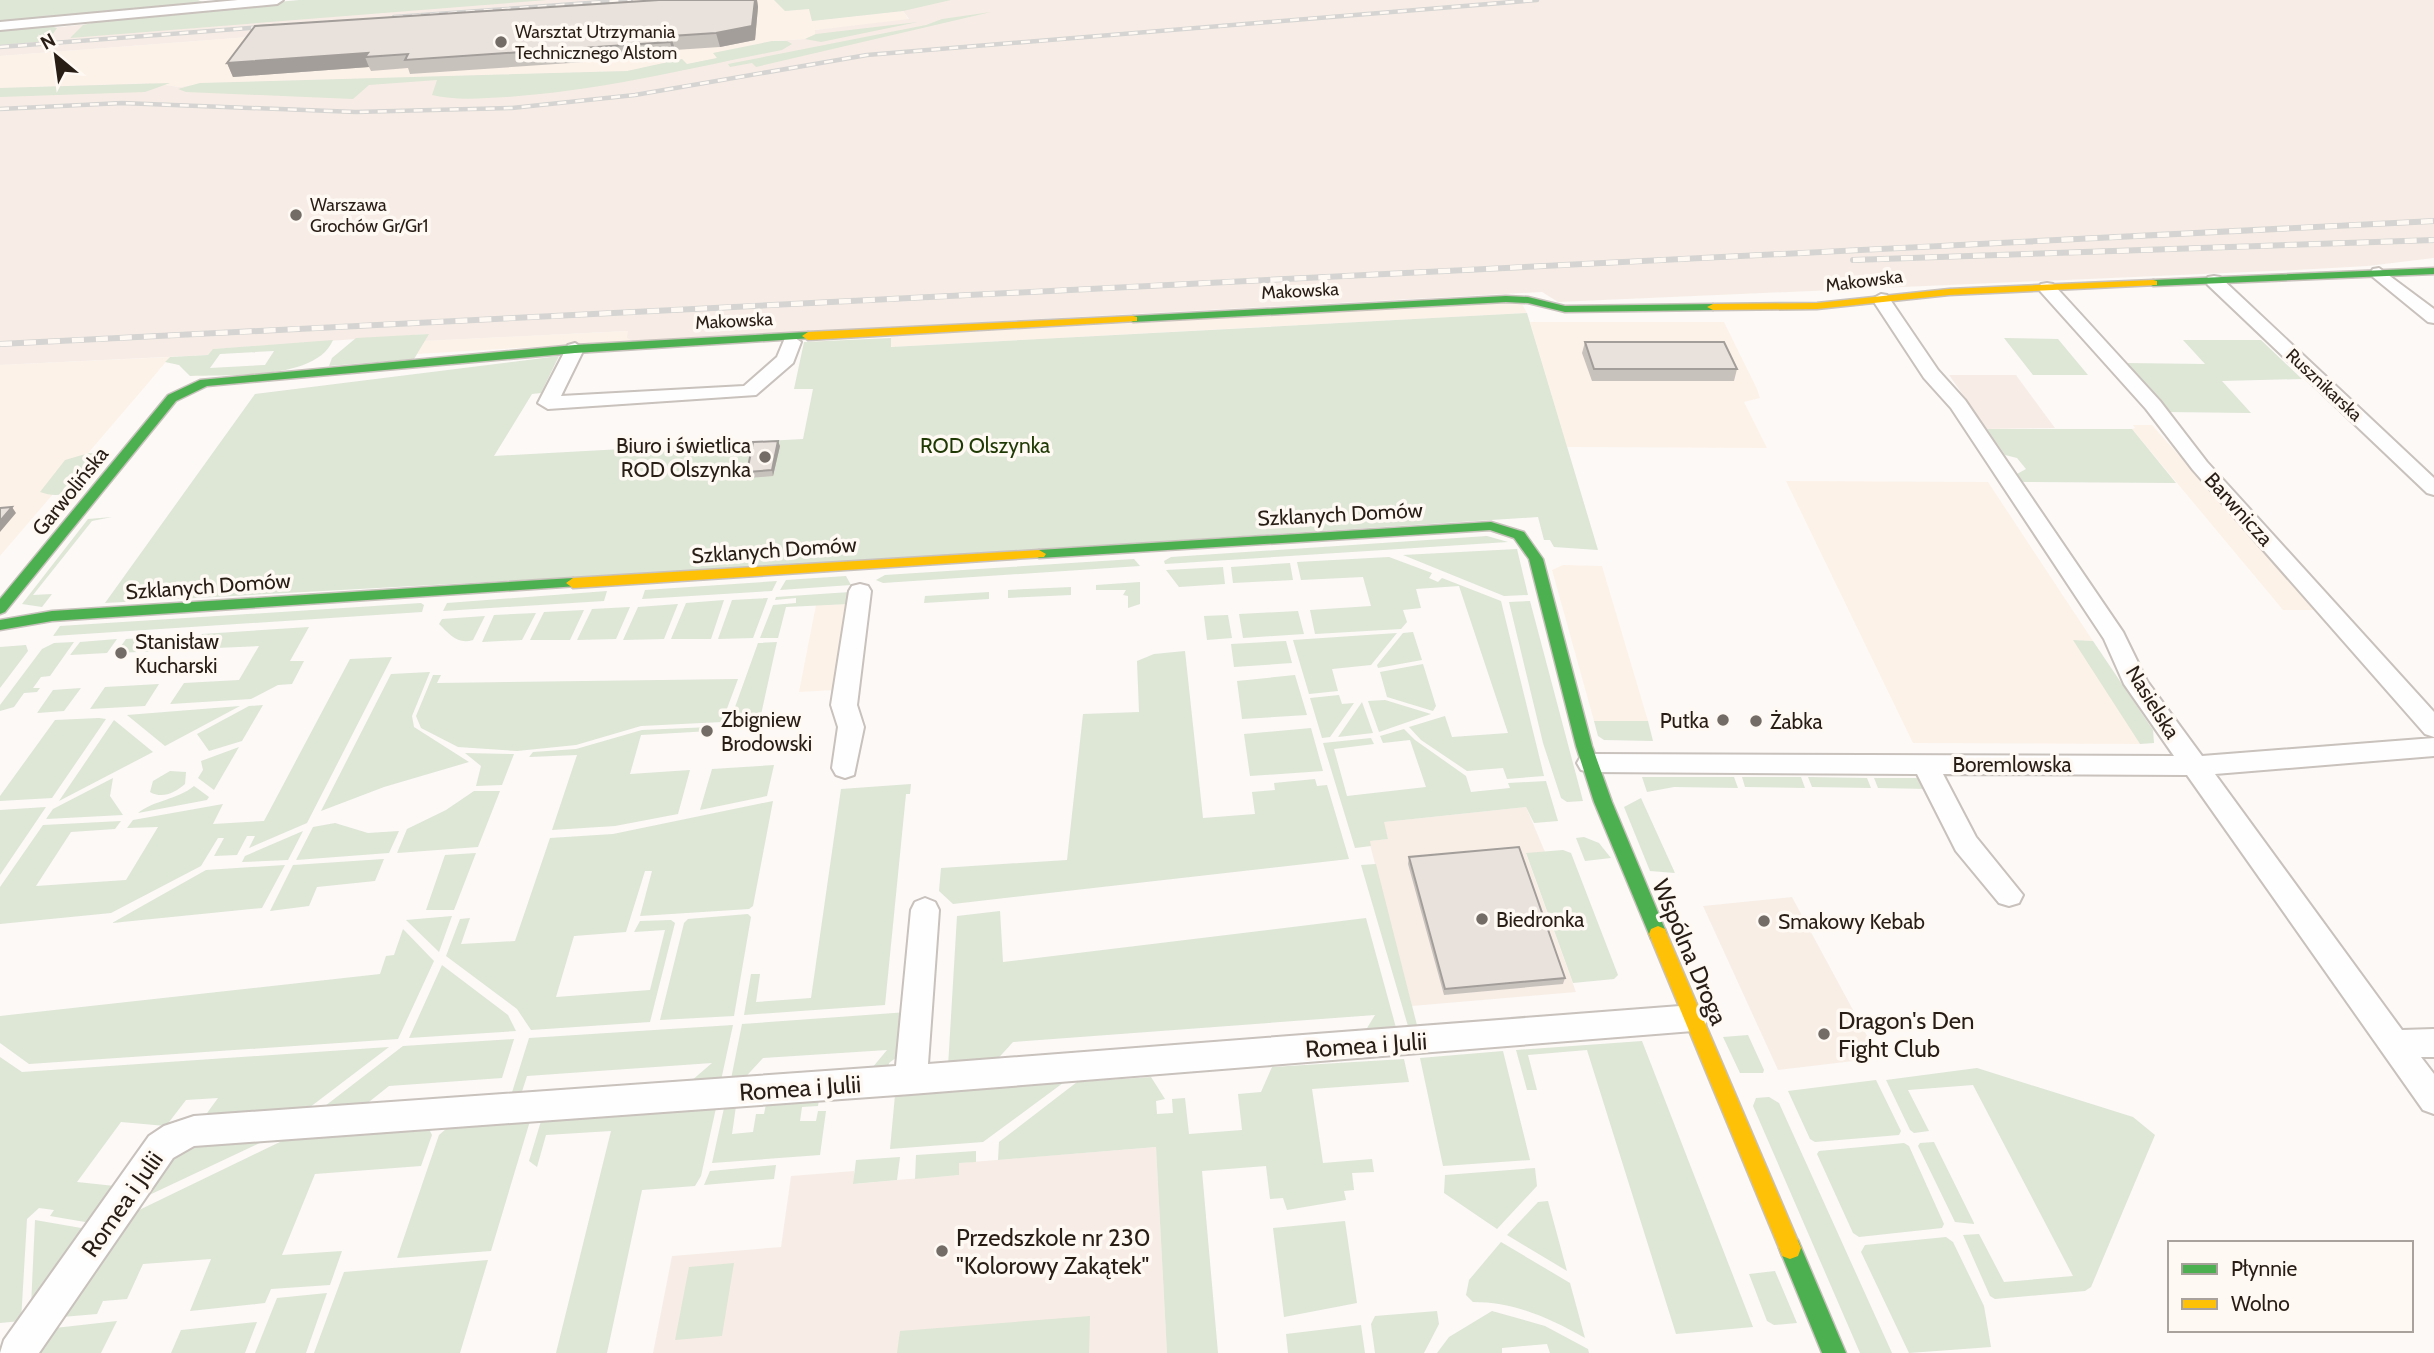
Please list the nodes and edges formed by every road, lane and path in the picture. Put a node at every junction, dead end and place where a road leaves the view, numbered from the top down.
1 (277, 0) edge
2 (0, 26) edge
3 (2434, 271) edge
4 (2379, 273) junction
5 (2214, 281) junction
6 (2047, 288) junction
7 (1881, 299) junction
8 (2434, 318) edge
9 (793, 340) junction
10 (575, 349) junction
11 (172, 398) joint
12 (2434, 489) edge
13 (1536, 559) joint
14 (860, 591) dead end
15 (0, 609) edge
16 (0, 625) edge
17 (2434, 728) edge
18 (2434, 747) edge
19 (1590, 763) junction
20 (1925, 764) junction
21 (2196, 766) junction
22 (845, 768) dead end
23 (2009, 895) dead end
24 (925, 910) dead end
25 (1693, 1018) junction
26 (2434, 1043) edge
27 (2395, 1045) junction
28 (911, 1080) junction
29 (2434, 1100) edge
30 (18, 1353) edge
31 (1834, 1353) edge

1 - 2 street
3 - 4 street, Makowska
4 - 5 street, Makowska
4 - 8 street
5 - 6 street, Makowska
5 - 12 street, Rusznikarska
6 - 7 street, Makowska
6 - 17 street, Barwnicza
7 - 9 street, Makowska
7 - 21 street, Nasielska
9 - 10 street, Makowska
9 - 10 street
10 - 11 street, Makowska
11 - 15 street, Garwolińska
13 - 16 street, Szklanych Domów
13 - 19 street, Wspólna Droga
14 - 22 street
18 - 21 street, Boremlowska
19 - 20 street, Boremlowska
19 - 25 street, Wspólna Droga
20 - 21 street, Boremlowska
20 - 23 street
21 - 27 street, Nasielska
24 - 28 street
25 - 28 street, Romea i Julii
25 - 31 street, Wspólna Droga
26 - 27 street
27 - 29 street, Nasielska
28 - 30 street, Romea i Julii

